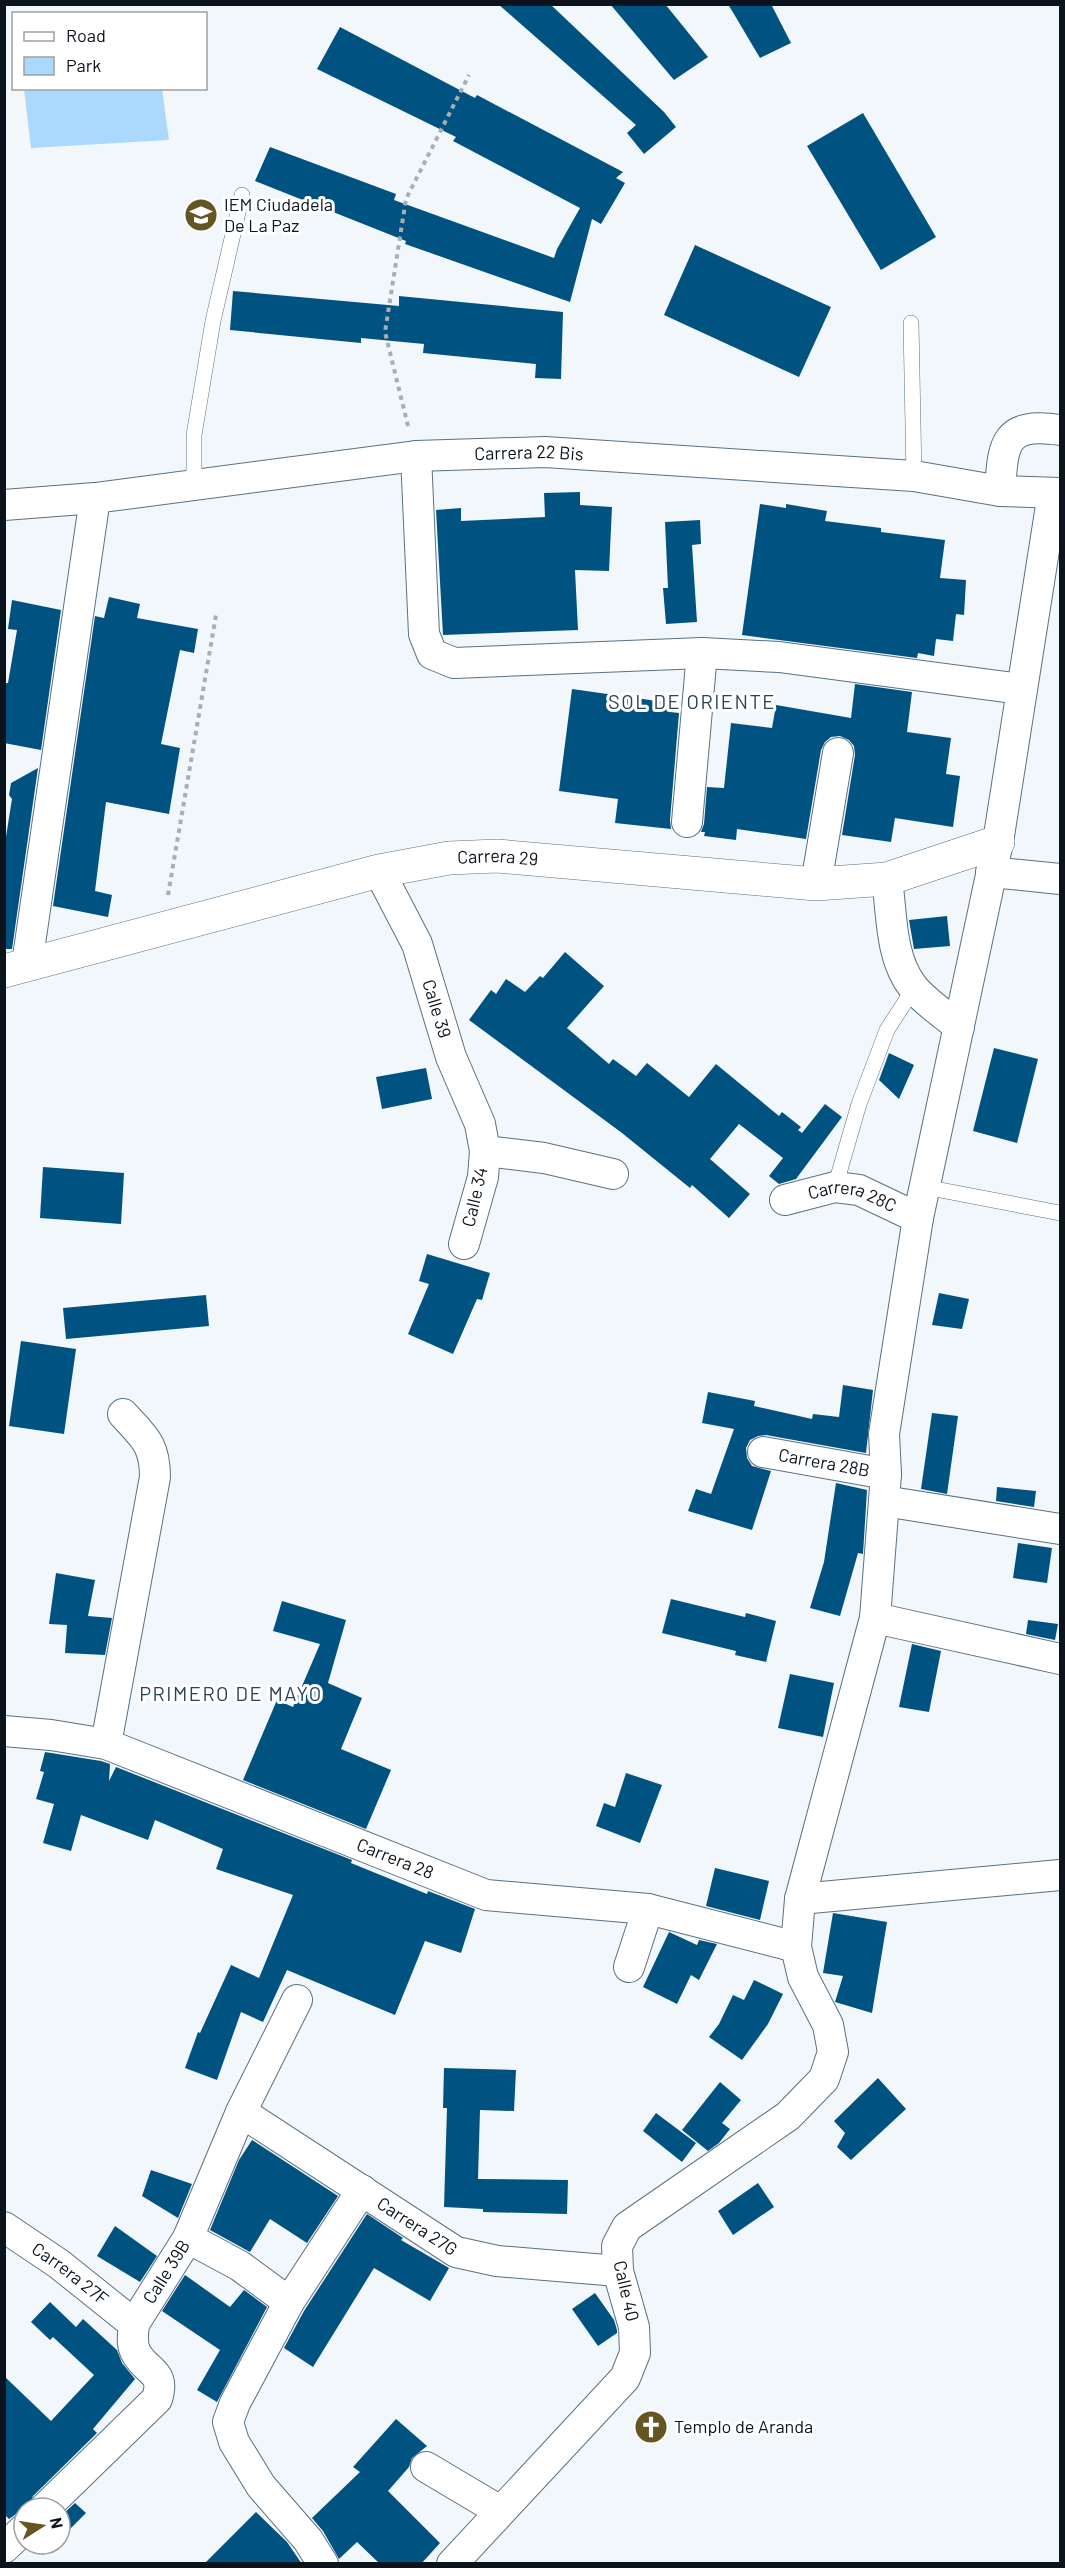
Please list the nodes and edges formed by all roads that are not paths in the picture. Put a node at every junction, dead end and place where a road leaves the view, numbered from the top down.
1 (242, 195) dead end
2 (911, 323) dead end
3 (1060, 430) edge
4 (416, 456) junction
5 (914, 476) junction
6 (194, 486) junction
7 (1000, 491) junction
8 (1057, 493) edge
9 (95, 498) junction
10 (4, 506) edge
11 (702, 653) junction
12 (1021, 689) junction
13 (838, 753) dead end
14 (687, 822) dead end
15 (994, 857) junction
16 (383, 879) junction
17 (1060, 879) edge
18 (888, 883) junction
19 (816, 884) junction
20 (12, 973) edge
21 (914, 988) junction
22 (959, 1027) junction
23 (485, 1150) junction
24 (613, 1174) dead end
25 (835, 1187) junction
26 (925, 1187) junction
27 (785, 1200) dead end
28 (1060, 1213) edge
29 (918, 1218) junction
30 (464, 1244) dead end
31 (123, 1414) dead end
32 (763, 1452) dead end
33 (885, 1487) junction
34 (1060, 1529) edge
35 (875, 1618) junction
36 (1060, 1659) edge
37 (4, 1731) edge
38 (106, 1744) junction
39 (1060, 1875) edge
40 (800, 1899) junction
41 (648, 1909) junction
42 (796, 1947) junction
43 (629, 1967) dead end
44 (297, 2000) dead end
45 (241, 2112) junction
46 (362, 2190) junction
47 (4, 2227) edge
48 (188, 2238) junction
49 (618, 2271) junction
50 (289, 2302) junction
51 (134, 2324) junction
52 (426, 2467) dead end
53 (57, 2496) edge
54 (500, 2511) junction
55 (323, 2564) edge
56 (452, 2564) edge

1 - 6 lane
2 - 5 lane
3 - 7 street
4 - 5 street, Carrera 22 Bis
4 - 6 street, Carrera 22 Bis
4 - 11 street
5 - 7 street, Carrera 22 Bis
6 - 9 street, Carrera 22 Bis
7 - 8 street, Carrera 22 Bis
8 - 12 street
9 - 10 street, Carrera 22 Bis
9 - 20 street
11 - 12 street
11 - 14 street
12 - 15 street
13 - 19 street
15 - 17 street
15 - 18 street, Carrera 29
15 - 22 street
16 - 18 street, Carrera 29
16 - 19 street, Carrera 29
16 - 20 street, Carrera 29
16 - 20 street, Carrera 29
16 - 23 street, Calle 39
18 - 19 street, Carrera 29
18 - 21 street
21 - 22 street
21 - 25 lane
22 - 26 street
23 - 24 street
23 - 30 street, Calle 34
25 - 27 street, Carrera 28C
25 - 29 street, Carrera 28C
26 - 28 lane
26 - 29 street
29 - 33 street
31 - 38 street
32 - 33 street, Carrera 28B
33 - 34 street, Carrera 28B
33 - 35 street
35 - 36 street
35 - 40 street
37 - 38 street, Carrera 28
38 - 41 street, Carrera 28
39 - 40 street
40 - 42 street
41 - 42 street, Carrera 28
41 - 43 street
42 - 49 street, Calle 40
44 - 45 street, Calle 39B
45 - 46 street, Carrera 27G
45 - 48 street, Calle 39B
46 - 49 street, Carrera 27G
46 - 50 street
47 - 51 street, Carrera 27F
48 - 50 street
48 - 51 street, Calle 39B
49 - 54 street, Calle 40
50 - 55 street
51 - 53 street, Calle 39B
52 - 54 street
54 - 56 street, Calle 40

